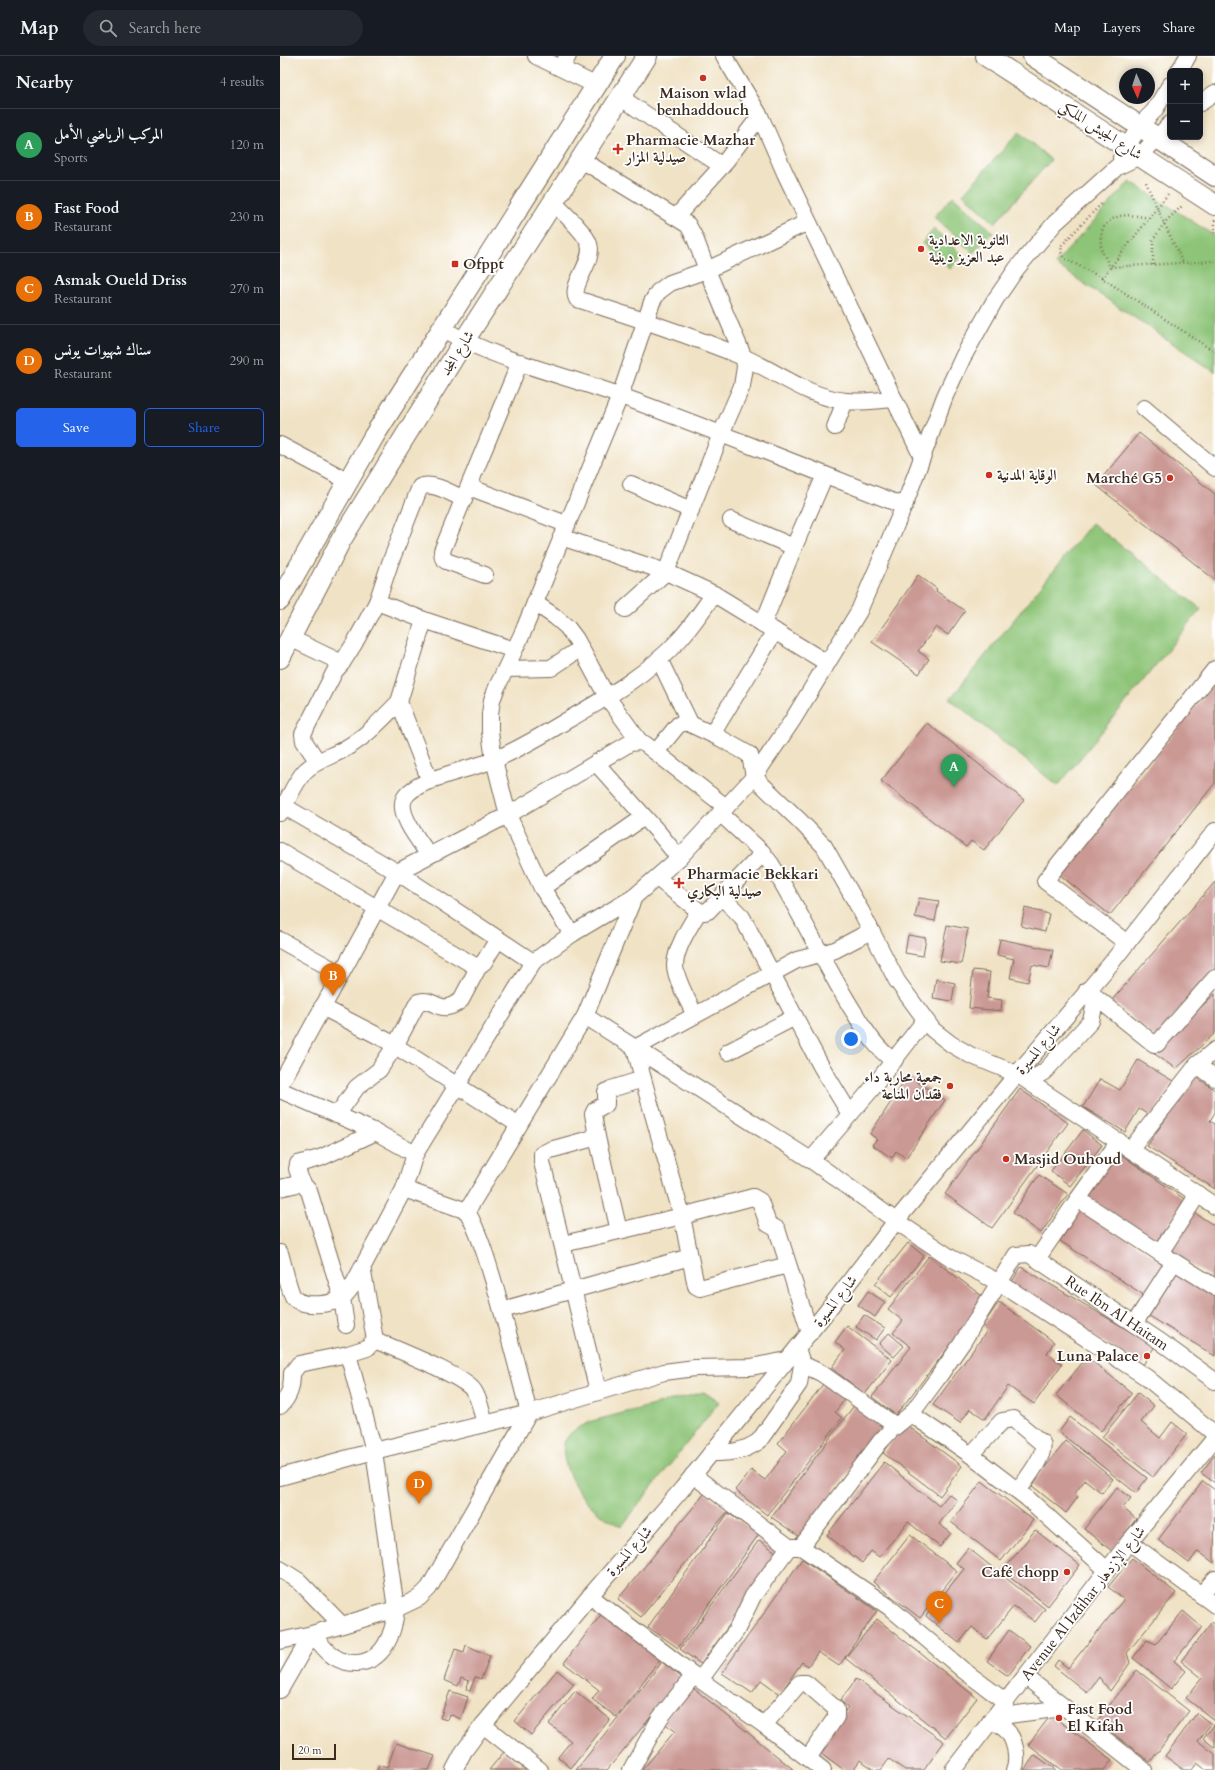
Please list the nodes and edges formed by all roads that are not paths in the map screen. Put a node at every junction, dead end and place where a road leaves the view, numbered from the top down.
1 (536, 56) edge
2 (616, 56) edge
3 (647, 56) edge
4 (724, 56) edge
5 (986, 56) edge
6 (1033, 56) edge
7 (1188, 56) edge
8 (564, 62) edge
9 (1181, 68) edge
10 (597, 86) junction
11 (1167, 90) edge
12 (1215, 93) edge
13 (620, 97) junction
14 (1203, 101) edge
15 (760, 116) junction
16 (1140, 125) junction
17 (1163, 131) edge
18 (1133, 152) junction
19 (580, 159) junction
20 (722, 166) junction
21 (1215, 176) edge
22 (553, 202) junction
23 (1215, 205) edge
24 (676, 217) junction
25 (808, 222) junction
26 (707, 270) junction
27 (645, 321) junction
28 (443, 329) junction
29 (464, 341) junction
30 (744, 358) junction
31 (520, 362) junction
32 (620, 396) junction
33 (894, 400) junction
34 (845, 401) junction
35 (1144, 408) dead end
36 (835, 427) dead end
37 (721, 434) junction
38 (280, 445) edge
39 (922, 457) junction
40 (1215, 468) edge
41 (825, 475) junction
42 (348, 481) junction
43 (631, 484) dead end
44 (466, 493) junction
45 (904, 506) junction
46 (691, 510) junction
47 (731, 520) dead end
48 (564, 531) junction
49 (794, 547) junction
50 (666, 572) junction
51 (486, 575) dead end
52 (714, 594) junction
53 (280, 600) edge
54 (377, 602) junction
55 (535, 603) junction
56 (625, 609) dead end
57 (424, 620) junction
58 (769, 628) junction
59 (290, 638) junction
60 (581, 648) junction
61 (514, 650) junction
62 (280, 658) edge
63 (659, 659) junction
64 (342, 663) junction
65 (827, 663) junction
66 (506, 668) junction
67 (1215, 670) edge
68 (607, 697) junction
69 (399, 702) junction
70 (690, 723) junction
71 (712, 734) junction
72 (640, 742) junction
73 (656, 752) junction
74 (494, 760) junction
75 (318, 762) junction
76 (596, 763) junction
77 (754, 777) junction
78 (430, 781) junction
79 (281, 808) edge
80 (723, 810) junction
81 (508, 814) junction
82 (644, 817) junction
83 (1215, 832) edge
84 (280, 851) edge
85 (763, 853) junction
86 (429, 855) junction
87 (679, 858) junction
88 (397, 872) junction
89 (657, 878) junction
90 (542, 888) junction
91 (722, 897) junction
92 (634, 898) junction
93 (377, 909) junction
94 (699, 911) junction
95 (871, 931) junction
96 (572, 934) junction
97 (498, 939) junction
98 (280, 940) edge
99 (1127, 943) junction
100 (821, 953) junction
101 (533, 962) junction
102 (479, 966) junction
103 (341, 974) junction
104 (771, 974) junction
105 (1215, 978) edge
106 (1091, 994) junction
107 (322, 1007) junction
108 (695, 1015) junction
109 (585, 1016) junction
110 (795, 1017) junction
111 (925, 1020) junction
112 (396, 1046) junction
113 (635, 1048) junction
114 (1215, 1050) edge
115 (728, 1052) dead end
116 (894, 1061) junction
117 (1197, 1065) junction
118 (1022, 1077) junction
119 (1215, 1078) edge
120 (643, 1079) junction
121 (280, 1084) edge
122 (457, 1085) junction
123 (280, 1090) edge
124 (850, 1114) junction
125 (337, 1115) junction
126 (519, 1125) junction
127 (376, 1132) junction
128 (597, 1137) junction
129 (1125, 1145) junction
130 (415, 1154) junction
131 (812, 1160) junction
132 (302, 1183) junction
133 (280, 1188) edge
134 (404, 1189) junction
135 (1198, 1194) junction
136 (1078, 1199) junction
137 (1215, 1206) edge
138 (467, 1211) junction
139 (682, 1216) junction
140 (896, 1222) junction
141 (618, 1231) junction
142 (563, 1244) junction
143 (280, 1253) edge
144 (1160, 1253) junction
145 (690, 1257) junction
146 (1037, 1260) junction
147 (1174, 1262) junction
148 (788, 1265) junction
149 (362, 1268) junction
150 (1000, 1283) junction
151 (1215, 1287) edge
152 (574, 1289) junction
153 (342, 1298) junction
154 (502, 1310) junction
155 (1134, 1324) junction
156 (346, 1325) dead end
157 (810, 1333) junction
158 (375, 1340) junction
159 (348, 1354) junction
160 (794, 1362) junction
161 (1215, 1381) edge
162 (598, 1391) junction
163 (280, 1406) edge
164 (529, 1413) junction
165 (911, 1414) junction
166 (485, 1424) junction
167 (896, 1426) junction
168 (1215, 1434) edge
169 (1215, 1438) edge
170 (374, 1451) junction
171 (711, 1453) junction
172 (971, 1455) junction
173 (693, 1475) junction
174 (280, 1477) edge
175 (1018, 1491) junction
176 (1129, 1542) junction
177 (795, 1547) junction
178 (280, 1569) edge
179 (1107, 1570) junction
180 (1215, 1578) edge
181 (1201, 1595) junction
182 (590, 1596) junction
183 (1215, 1605) edge
184 (396, 1609) junction
185 (342, 1625) junction
186 (312, 1634) junction
187 (280, 1641) edge
188 (1026, 1677) junction
189 (697, 1678) junction
190 (280, 1690) edge
191 (1006, 1702) junction
192 (1063, 1708) junction
193 (993, 1719) junction
194 (483, 1725) junction
195 (764, 1725) junction
196 (808, 1758) junction
197 (454, 1770) edge
198 (540, 1770) edge
199 (631, 1770) edge
200 (823, 1770) edge
201 (953, 1770) edge
202 (1014, 1770) edge
203 (1144, 1770) edge

1 - 8 street
2 - 10 main road, شارع المجد
3 - 13 main road, شارع المجد
4 - 15 street
5 - 18 main road, شارع الجيش الملكي
6 - 16 main road, شارع الجيش الملكي
7 - 9 street
8 - 10 street
10 - 13 main road
10 - 28 main road, شارع المجد
11 - 16 street
12 - 14 street
13 - 19 main road, شارع المجد
13 - 20 street
15 - 20 street
15 - 25 street
16 - 17 main road, شارع الجيش الملكي
16 - 18 street
17 - 18 street
17 - 21 main road, شارع الجيش الملكي
18 - 23 main road, شارع الجيش الملكي
18 - 39 street
19 - 22 main road, شارع المجد
19 - 24 street
20 - 24 street
22 - 27 street
22 - 29 main road, شارع المجد
24 - 26 street
25 - 26 street
25 - 33 street
26 - 27 street
26 - 30 street
27 - 30 street
27 - 32 street
28 - 29 street
28 - 42 main road, شارع المجد
29 - 31 street
29 - 59 main road, شارع المجد
30 - 34 street
30 - 37 street
31 - 32 street
31 - 44 street
32 - 37 street
32 - 48 street
33 - 34 street
33 - 39 street
34 - 36 street
35 - 40 street
37 - 41 street
37 - 46 street
38 - 42 street
39 - 45 street
41 - 45 street
41 - 49 street
42 - 53 main road, شارع المجد
43 - 46 street
44 - 48 street
44 - 51 street
44 - 54 street
45 - 65 street
46 - 50 street
47 - 49 street
48 - 50 street
48 - 55 street
49 - 58 street
50 - 52 street
50 - 56 street
52 - 58 street
52 - 63 street
54 - 57 street
54 - 64 street
55 - 60 street
55 - 61 street
57 - 61 street
57 - 69 street
58 - 65 street
58 - 71 street
59 - 62 main road, شارع المجد
59 - 64 street
60 - 66 street
60 - 68 street
61 - 66 street
63 - 68 street
63 - 70 street
64 - 75 street
65 - 77 street
66 - 74 street
67 - 99 street
68 - 72 street
68 - 74 street
69 - 75 street
69 - 78 street
70 - 71 street
70 - 73 street
71 - 77 street
72 - 73 street
72 - 76 street
73 - 80 street
74 - 78 street
74 - 81 street
75 - 79 street
76 - 81 street
76 - 82 street
77 - 80 street
77 - 95 street
78 - 86 street
79 - 88 street
80 - 85 street
80 - 87 street
81 - 86 street
81 - 90 street
82 - 87 street
82 - 90 street
83 - 99 street, شارع المسيرة
84 - 93 street
85 - 91 street
85 - 100 street
86 - 88 street
87 - 89 street
88 - 93 street
88 - 97 street
89 - 92 street
89 - 94 street
90 - 96 street
91 - 94 street
91 - 104 street
92 - 96 street
92 - 109 street
93 - 102 street
93 - 103 street
94 - 108 street
95 - 100 street
95 - 111 street
96 - 101 street
97 - 101 street
97 - 102 street
98 - 103 street
99 - 106 street, شارع المسيرة
100 - 104 street
100 - 116 street
101 - 122 street
102 - 112 street
103 - 107 street
104 - 108 street
104 - 110 street
105 - 106 street
106 - 118 street, شارع المسيرة
106 - 118 street
107 - 112 street
107 - 121 street
108 - 113 street
109 - 113 street
109 - 126 street
110 - 115 street
110 - 124 street
111 - 116 street
111 - 118 street
112 - 122 street
112 - 125 street
113 - 120 street
113 - 131 street
114 - 117 street
116 - 124 street
117 - 119 street
117 - 129 street
118 - 129 street
118 - 140 street, شارع المسيرة
120 - 128 street
120 - 139 street
122 - 126 street
122 - 130 street
123 - 125 street
124 - 131 street
125 - 127 street
126 - 138 street
127 - 130 street
127 - 132 street
128 - 141 street
128 - 142 street
129 - 135 street
129 - 136 street
130 - 134 street
131 - 140 street
132 - 133 street
132 - 153 street
134 - 138 street
134 - 149 street
135 - 137 street
135 - 144 street
136 - 144 street
136 - 146 street
138 - 154 street
139 - 141 street
139 - 145 street
139 - 148 street
140 - 150 street
140 - 157 street, شارع المسيرة
141 - 142 street
142 - 152 street
143 - 153 street
144 - 147 street
145 - 148 street
145 - 152 street
146 - 150 street, Rue Ibn Al Haitam
146 - 155 street, Rue Ibn Al Haitam
147 - 151 street
147 - 155 street
148 - 157 street
149 - 153 street
149 - 158 street
150 - 165 street
150 - 168 street
152 - 154 street
152 - 162 street
153 - 156 street
154 - 164 street
155 - 161 street, Rue Ibn Al Haitam
157 - 160 street, شارع المسيرة
158 - 159 street
158 - 166 street
159 - 163 street
159 - 170 street
160 - 162 street
160 - 167 street
160 - 171 street, شارع المسيرة
160 - 171 street
162 - 164 street
164 - 166 street
164 - 184 street
165 - 167 street
165 - 172 street
166 - 170 street
167 - 177 street
169 - 176 street, Avenue Al Izdihar شارع الإزدهار
170 - 174 street
170 - 184 street
171 - 173 street, شارع المسيرة
172 - 175 street
172 - 175 street
173 - 177 street
173 - 182 street, شارع المسيرة
175 - 179 street
176 - 179 street, Avenue Al Izdihar شارع الإزدهار
176 - 181 street
177 - 189 street
177 - 191 street
178 - 185 street
179 - 188 street, Avenue Al Izdihar شارع الإزدهار
180 - 181 street
181 - 183 street
182 - 189 street
182 - 194 street, شارع المسيرة
184 - 185 street
184 - 186 street
185 - 186 street
186 - 187 street
186 - 190 street
188 - 191 street, Avenue Al Izdihar شارع الإزدهار
188 - 192 street
189 - 195 street
189 - 199 street
191 - 193 street, Avenue Al Izdihar شارع الإزدهار
192 - 193 street
192 - 203 street
193 - 201 street, Avenue Al Izdihar شارع الإزدهار
193 - 202 street
194 - 197 street, شارع المسيرة
194 - 198 street
195 - 196 street
195 - 196 street
196 - 200 street

